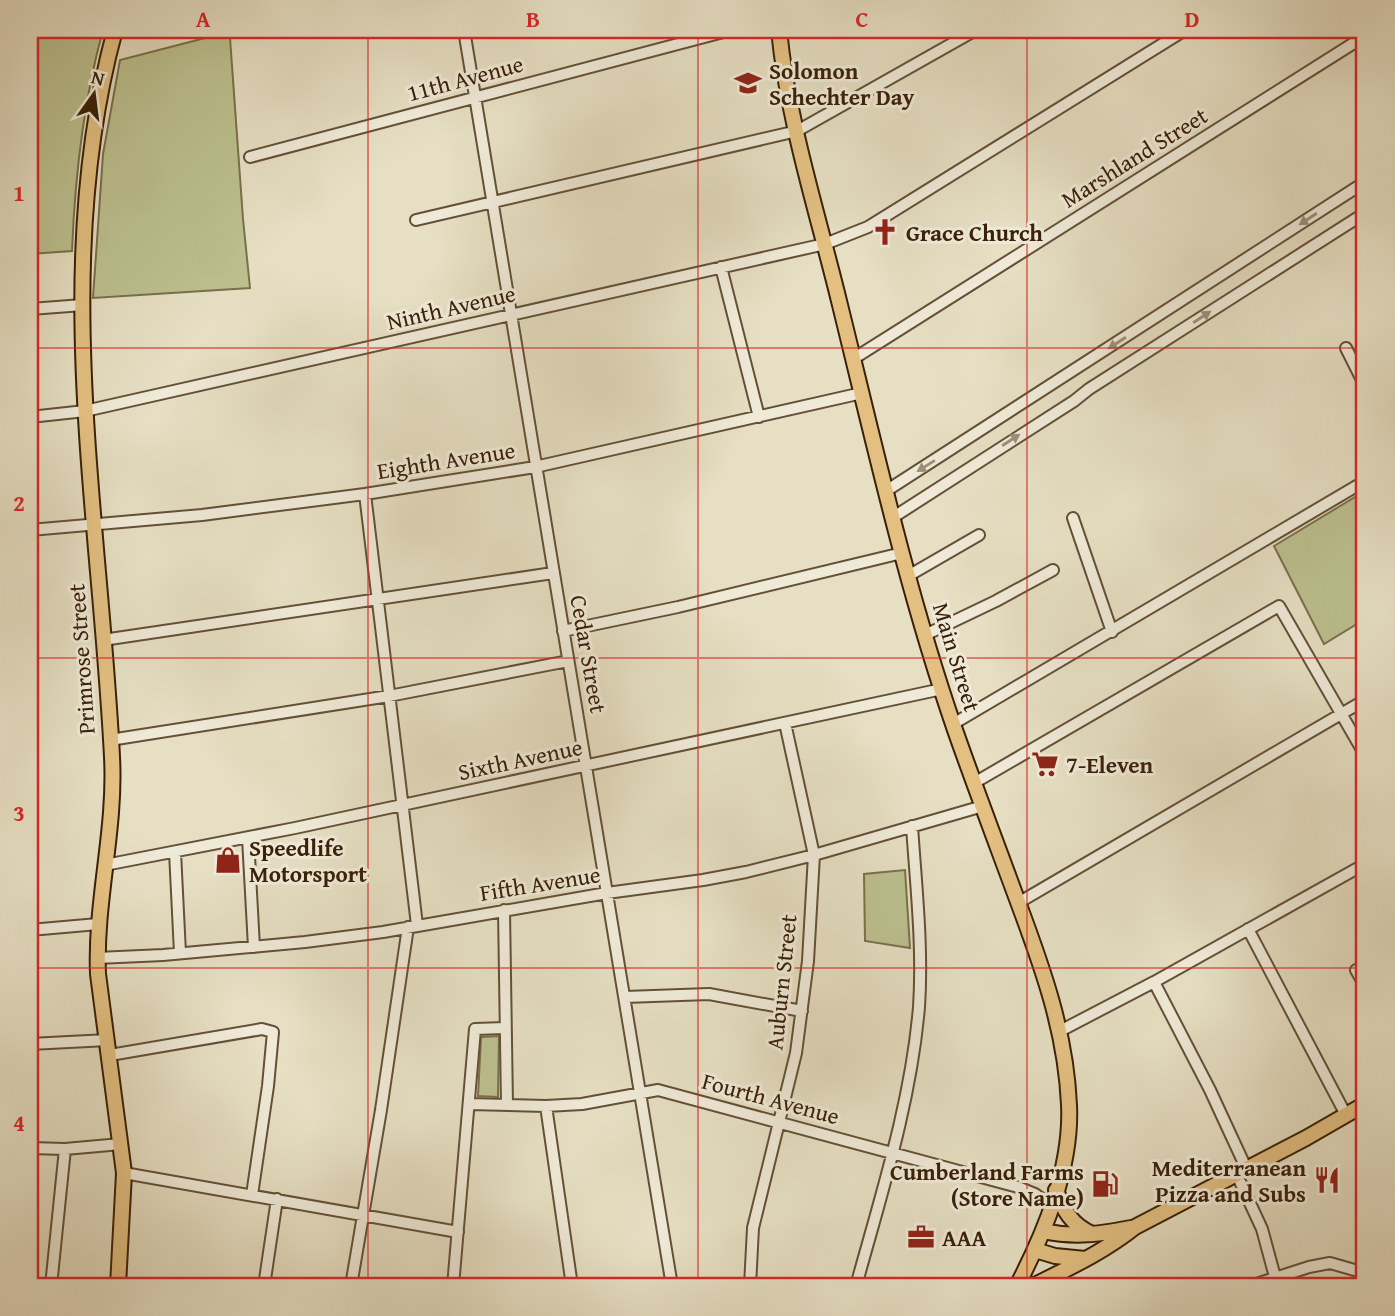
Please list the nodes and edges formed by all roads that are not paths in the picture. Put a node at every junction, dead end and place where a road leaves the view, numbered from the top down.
1 (115, 30) edge
2 (464, 30) edge
3 (731, 30) edge
4 (779, 30) edge
5 (976, 30) edge
6 (1185, 30) edge
7 (1365, 36) edge
8 (475, 97) junction
9 (797, 131) junction
10 (250, 157) dead end
11 (1365, 182) edge
12 (492, 202) junction
13 (1365, 213) edge
14 (416, 220) dead end
15 (825, 244) junction
16 (721, 267) junction
17 (1234, 267) junction
18 (1247, 288) junction
19 (83, 305) junction
20 (30, 309) edge
21 (510, 315) junction
22 (1346, 348) dead end
23 (853, 359) junction
24 (1077, 369) junction
25 (1365, 386) edge
26 (1089, 389) junction
27 (862, 393) junction
28 (85, 411) junction
29 (30, 417) edge
30 (759, 417) junction
31 (535, 467) junction
32 (1365, 481) edge
33 (886, 491) junction
34 (365, 494) junction
35 (892, 518) junction
36 (1073, 518) dead end
37 (94, 525) junction
38 (30, 530) edge
39 (979, 535) dead end
40 (902, 553) junction
41 (1053, 570) dead end
42 (553, 573) junction
43 (908, 576) junction
44 (377, 599) junction
45 (563, 631) junction
46 (1112, 632) junction
47 (925, 635) junction
48 (103, 640) junction
49 (568, 661) junction
50 (942, 689) junction
51 (389, 696) junction
52 (1365, 700) edge
53 (1342, 715) junction
54 (786, 723) junction
55 (953, 724) junction
56 (110, 740) junction
57 (1365, 755) edge
58 (586, 767) junction
59 (974, 783) junction
60 (403, 805) junction
61 (983, 806) junction
62 (912, 826) junction
63 (248, 838) junction
64 (175, 852) junction
65 (814, 855) junction
66 (1365, 864) edge
67 (105, 865) junction
68 (607, 893) junction
69 (1018, 903) junction
70 (504, 910) junction
71 (98, 924) junction
72 (413, 926) junction
73 (1248, 929) junction
74 (30, 930) edge
75 (254, 947) junction
76 (180, 953) junction
77 (97, 958) junction
78 (1356, 970) dead end
79 (1154, 982) junction
80 (1365, 986) edge
81 (625, 997) junction
82 (802, 1011) junction
83 (505, 1028) junction
84 (1060, 1031) junction
85 (30, 1044) edge
86 (109, 1047) junction
87 (641, 1092) junction
88 (469, 1104) junction
89 (1365, 1104) edge
90 (507, 1105) junction
91 (546, 1106) junction
92 (1346, 1115) junction
93 (779, 1122) junction
94 (121, 1144) junction
95 (30, 1148) edge
96 (65, 1149) junction
97 (892, 1153) junction
98 (1242, 1172) junction
99 (124, 1174) junction
100 (1056, 1190) junction
101 (252, 1195) junction
102 (277, 1199) junction
103 (1052, 1206) junction
104 (363, 1216) junction
105 (1135, 1227) junction
106 (1043, 1231) junction
107 (458, 1232) junction
108 (1093, 1235) junction
109 (1035, 1250) junction
110 (1086, 1259) junction
111 (1365, 1273) edge
112 (1275, 1277) junction
113 (51, 1286) edge
114 (118, 1286) edge
115 (264, 1286) edge
116 (351, 1286) edge
117 (453, 1286) edge
118 (572, 1286) edge
119 (672, 1286) edge
120 (750, 1286) edge
121 (856, 1286) edge
122 (1017, 1286) edge
123 (1028, 1286) edge
124 (1250, 1286) edge

1 - 19 main road, Primrose Street
2 - 8 street, Cedar Street
3 - 8 street, 11th Avenue
4 - 9 main road, Main Street
5 - 9 street
6 - 15 street, Ninth Avenue
7 - 23 street, Marshland Street
8 - 10 street, 11th Avenue
8 - 12 street, Cedar Street
9 - 12 street
9 - 15 main road, Main Street
11 -> 17 street
12 - 14 street
12 - 21 street, Cedar Street
13 - 18 street
15 - 16 street, Ninth Avenue
15 - 23 main road, Main Street
16 - 21 street, Ninth Avenue
16 - 30 street
17 - 18 street
17 -> 24 street
26 -> 18 street
19 - 20 street
19 - 28 main road, Primrose Street
21 - 28 street, Ninth Avenue
21 - 31 street, Cedar Street
22 - 25 street
23 - 27 main road, Main Street
24 - 26 street
24 -> 33 street
35 -> 26 street
27 - 30 street, Eighth Avenue
27 - 33 main road, Main Street
28 - 29 street, Ninth Avenue
28 - 37 main road, Primrose Street
30 - 31 street, Eighth Avenue
31 - 34 street, Eighth Avenue
31 - 42 street, Cedar Street
32 - 46 street
33 - 35 main road, Main Street
34 - 37 street, Eighth Avenue
34 - 44 street
35 - 40 main road, Main Street
36 - 46 street
37 - 38 street, Eighth Avenue
37 - 48 main road, Primrose Street
39 - 43 street
40 - 43 main road, Main Street
40 - 45 street
41 - 47 street
42 - 44 street
42 - 45 street, Cedar Street
43 - 47 main road, Main Street
44 - 48 street
44 - 51 street
45 - 49 street, Cedar Street
46 - 55 street
47 - 50 main road, Main Street
48 - 56 main road, Primrose Street
49 - 51 street
49 - 58 street, Cedar Street
50 - 54 street, Sixth Avenue
50 - 55 main road, Main Street
51 - 56 street
51 - 60 street
52 - 53 street
53 - 57 street
53 - 59 street
53 - 69 street
54 - 58 street, Sixth Avenue
54 - 65 street, Auburn Street
55 - 59 main road, Main Street
56 - 67 main road, Primrose Street
58 - 60 street, Sixth Avenue
58 - 68 street, Cedar Street
59 - 61 main road, Main Street
60 - 63 street, Sixth Avenue
60 - 72 street
61 - 62 street, Fifth Avenue
61 - 69 main road, Main Street
62 - 65 street, Fifth Avenue
62 - 97 street
63 - 64 street, Sixth Avenue
63 - 75 street
64 - 67 street, Sixth Avenue
64 - 76 street
65 - 68 street, Fifth Avenue
65 - 82 street, Auburn Street
66 - 73 street
67 - 71 main road, Primrose Street
68 - 70 street, Fifth Avenue
68 - 81 street, Cedar Street
69 - 84 main road, Main Street
70 - 72 street, Fifth Avenue
70 - 83 street
71 - 74 street
71 - 77 main road, Primrose Street
72 - 75 street, Fifth Avenue
72 - 104 street
73 - 79 street
73 - 92 street
75 - 76 street, Fifth Avenue
76 - 77 street, Fifth Avenue
77 - 86 main road, Primrose Street
78 - 80 street
79 - 84 street
79 - 98 street
81 - 82 street
81 - 87 street, Cedar Street
82 - 93 street, Auburn Street
83 - 88 street
83 - 90 street
84 - 100 main road, Main Street
85 - 86 street
86 - 94 main road, Primrose Street
86 - 101 street
87 - 91 street, Fourth Avenue
87 - 93 street, Fourth Avenue
87 - 119 street, Cedar Street
88 - 90 street, Fourth Avenue
88 - 107 street
89 - 92 main road
90 - 91 street, Fourth Avenue
91 - 118 street
92 - 98 main road
93 - 97 street, Fourth Avenue
93 - 120 street, Auburn Street
94 - 96 street
94 - 99 main road, Primrose Street
95 - 96 street
96 - 113 street
97 - 103 street, Fourth Avenue
97 - 121 street
98 - 105 main road
98 - 112 street
99 - 101 street
99 - 114 main road, Primrose Street
100 - 103 main road, Main Street
100 - 108 main road
101 - 102 street
102 - 104 street
102 - 115 street
103 - 106 main road, Main Street
104 - 107 street
104 - 116 street
105 - 108 main road
105 - 110 main road
106 - 108 main road
106 - 109 main road, Main Street
107 - 117 street
109 - 110 main road
109 - 122 main road, Main Street
110 - 123 main road
111 - 112 street
112 - 124 street

